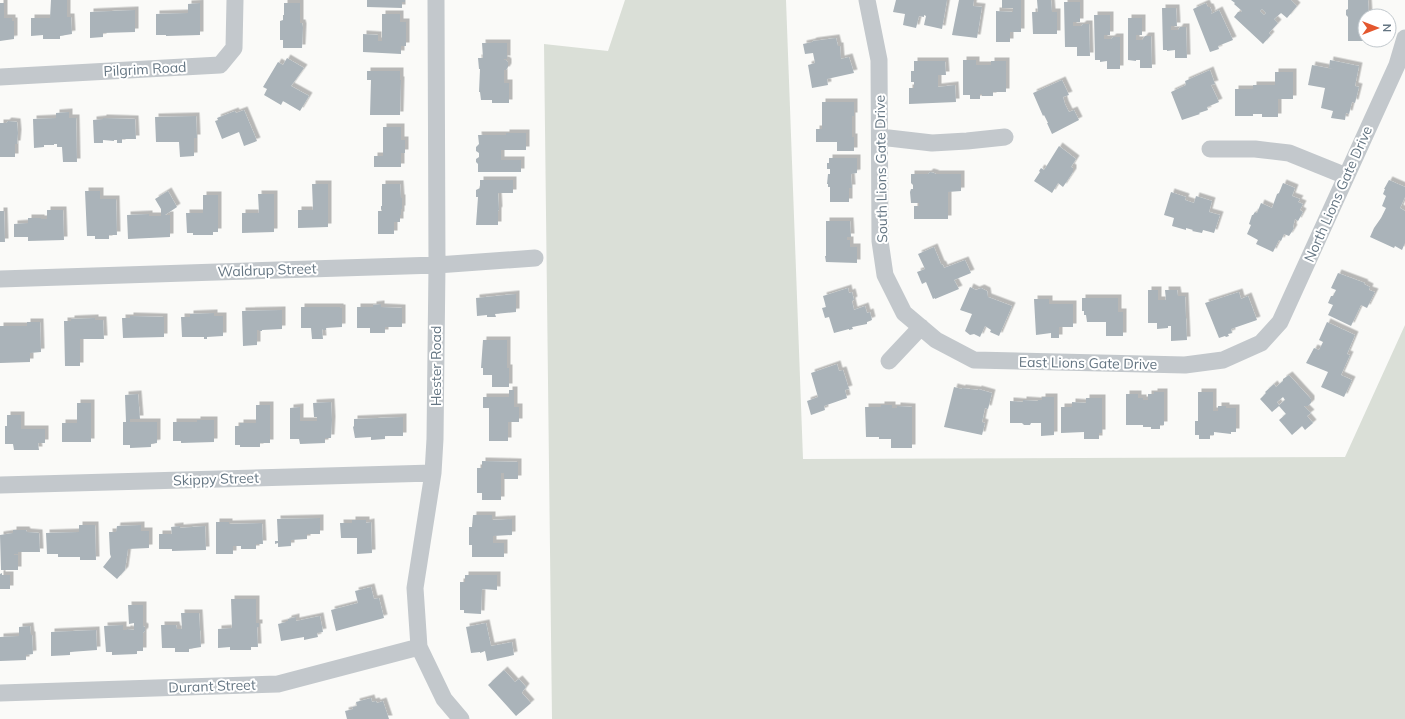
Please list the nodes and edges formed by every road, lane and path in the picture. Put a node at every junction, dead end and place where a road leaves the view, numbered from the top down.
1 (235, 0) edge
2 (436, 0) edge
3 (867, 0) edge
4 (1405, 38) edge
5 (0, 77) edge
6 (880, 137) junction
7 (1005, 137) dead end
8 (1210, 149) dead end
9 (1346, 176) junction
10 (535, 258) dead end
11 (436, 265) junction
12 (0, 279) edge
13 (921, 327) junction
14 (1261, 343) joint
15 (889, 361) dead end
16 (433, 472) junction
17 (0, 485) edge
18 (419, 647) junction
19 (0, 693) edge
20 (461, 719) edge

1 - 5 street, Pilgrim Road
2 - 11 street, Hester Road
3 - 6 street, South Lions Gate Drive
4 - 9 street, North Lions Gate Drive
6 - 7 street
6 - 13 street, South Lions Gate Drive
8 - 9 street
9 - 14 street, North Lions Gate Drive
10 - 11 street, Waldrup Street
11 - 12 street, Waldrup Street
11 - 16 street, Hester Road
13 - 14 street, East Lions Gate Drive
13 - 15 street
16 - 17 street, Skippy Street
16 - 18 street, Hester Road
18 - 19 street, Durant Street
18 - 20 street, Hester Road

